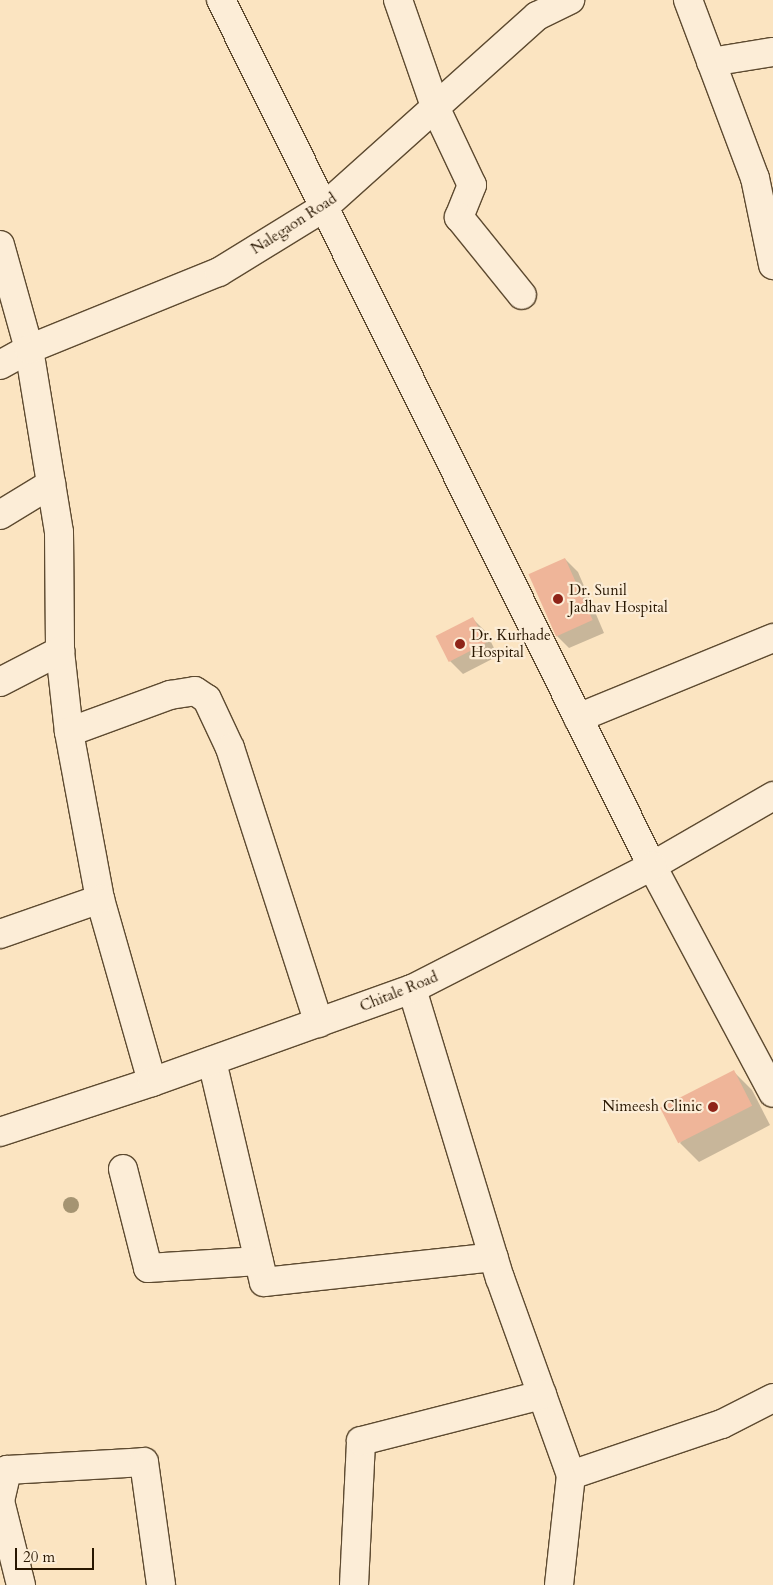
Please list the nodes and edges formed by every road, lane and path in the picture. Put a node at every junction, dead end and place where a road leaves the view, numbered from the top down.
1 (221, 0) edge
2 (398, 0) edge
3 (570, 0) edge
4 (688, 0) edge
5 (773, 52) edge
6 (711, 62) junction
7 (436, 109) junction
8 (323, 208) junction
9 (0, 245) edge
10 (773, 265) edge
11 (522, 295) dead end
12 (29, 349) junction
13 (0, 365) edge
14 (51, 484) junction
15 (0, 515) edge
16 (773, 638) edge
17 (60, 650) junction
18 (0, 682) edge
19 (578, 718) junction
20 (69, 732) junction
21 (773, 796) edge
22 (652, 866) junction
23 (100, 899) junction
24 (0, 934) edge
25 (412, 989) junction
26 (319, 1023) junction
27 (212, 1061) junction
28 (152, 1082) junction
29 (773, 1093) edge
30 (0, 1132) edge
31 (123, 1169) dead end
32 (494, 1257) junction
33 (259, 1261) junction
34 (542, 1395) junction
35 (773, 1398) edge
36 (571, 1475) junction
37 (0, 1501) edge
38 (21, 1585) edge
39 (161, 1585) edge
40 (354, 1585) edge
41 (559, 1585) edge

1 - 8 street
2 - 7 street
3 - 7 street, Nalegaon Road
4 - 6 street
5 - 6 street
6 - 10 street
7 - 8 street, Nalegaon Road
7 - 11 street
8 - 12 street, Nalegaon Road
8 - 19 street
9 - 12 street
12 - 13 street, Nalegaon Road
12 - 14 street
14 - 15 street
14 - 17 street
16 - 19 street
17 - 18 street
17 - 20 street
19 - 22 street
20 - 23 street
20 - 26 street
21 - 22 street, Chitale Road
22 - 25 street, Chitale Road
22 - 29 street
23 - 24 street
23 - 28 street
25 - 26 street, Chitale Road
25 - 32 street
26 - 27 street, Chitale Road
27 - 28 street, Chitale Road
27 - 33 street
28 - 30 street, Chitale Road
31 - 33 street
32 - 33 street
32 - 34 street
34 - 36 street
34 - 40 street
35 - 36 street
36 - 41 street
37 - 38 street
37 - 39 street

